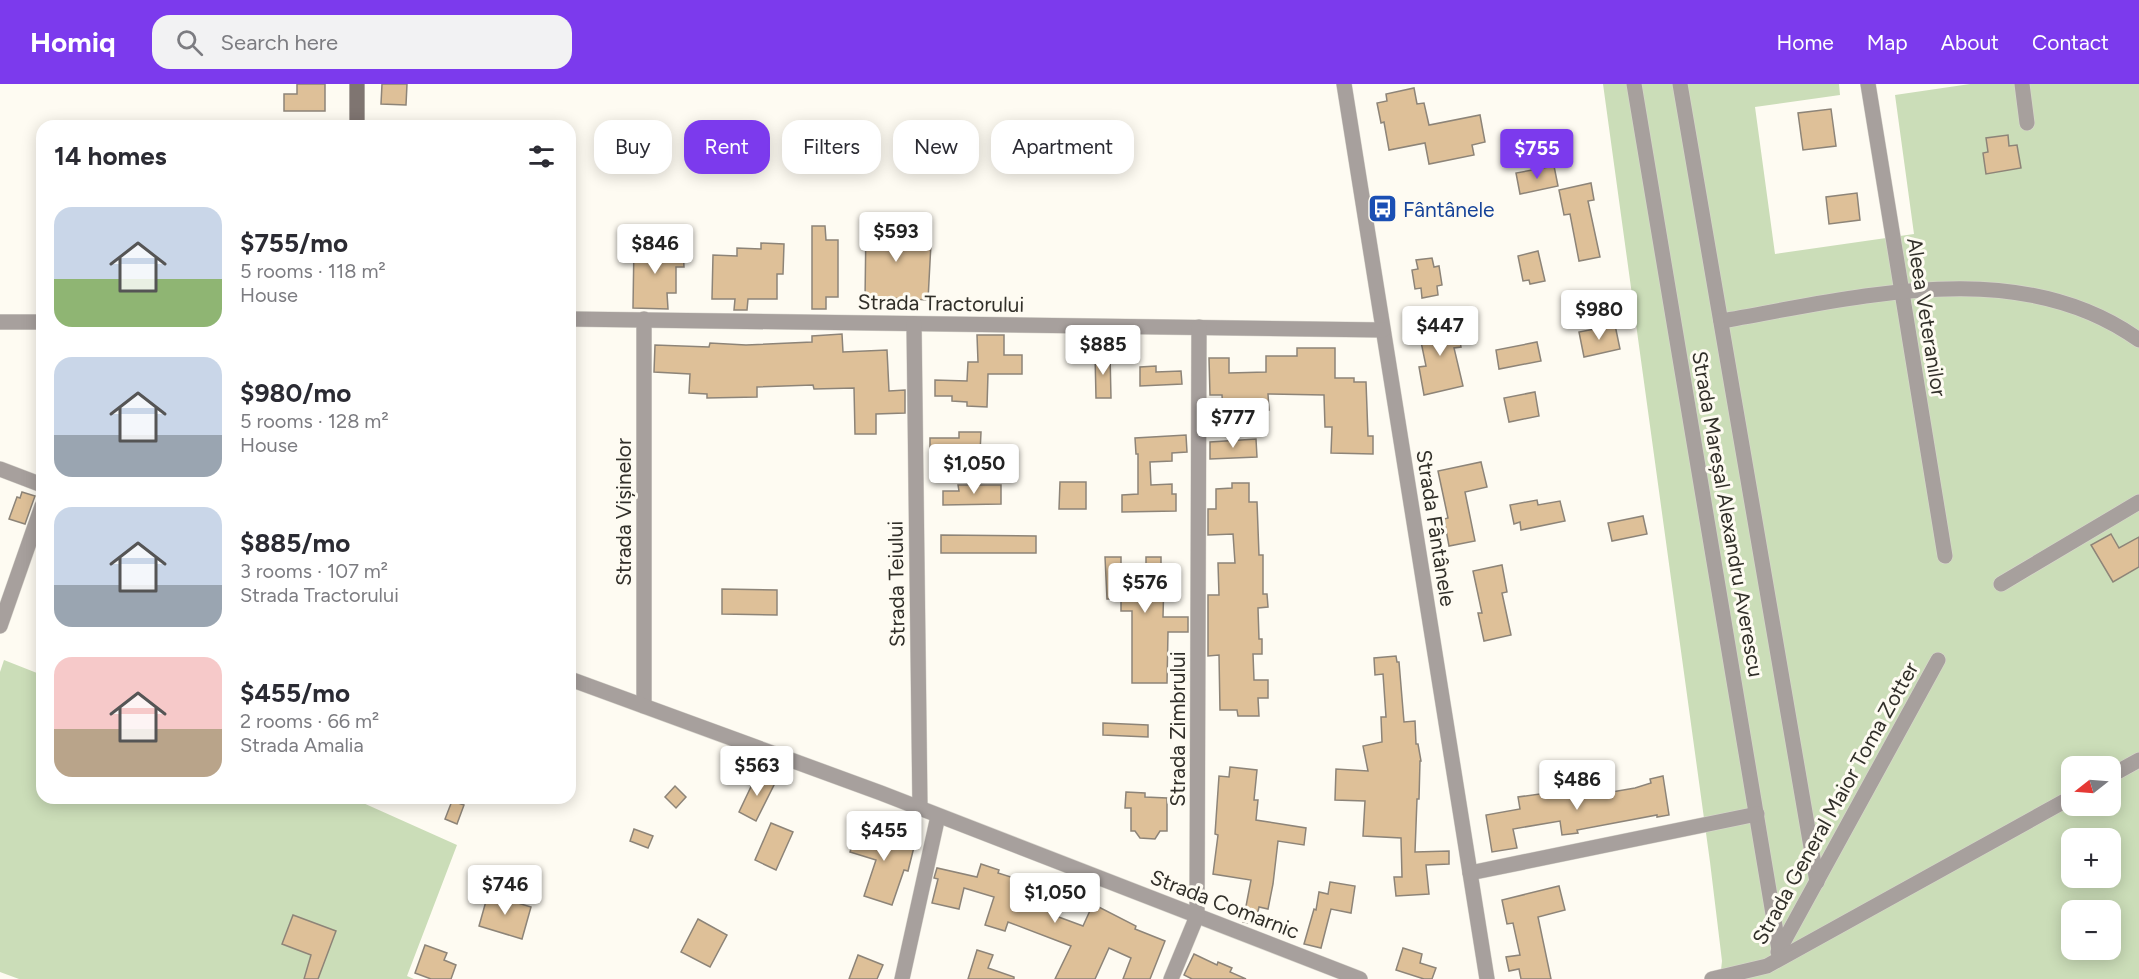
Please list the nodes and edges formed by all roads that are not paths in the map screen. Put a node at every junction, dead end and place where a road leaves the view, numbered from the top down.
1 (357, 84) edge
2 (1344, 84) edge
3 (1634, 84) edge
4 (1680, 84) edge
5 (1868, 84) edge
6 (2022, 84) edge
7 (357, 120) edge
8 (2027, 123) dead end
9 (1901, 290) junction
10 (576, 319) edge
11 (644, 319) junction
12 (1721, 321) junction
13 (0, 322) edge
14 (36, 322) edge
15 (914, 324) junction
16 (1199, 327) junction
17 (1383, 330) junction
18 (2139, 340) edge
19 (0, 469) edge
20 (36, 483) edge
21 (2139, 502) edge
22 (36, 523) edge
23 (1945, 556) dead end
24 (2001, 584) dead end
25 (0, 626) edge
26 (1938, 660) dead end
27 (576, 681) edge
28 (644, 706) junction
29 (2139, 760) edge
30 (2121, 770) edge
31 (2061, 803) edge
32 (920, 809) junction
33 (1757, 814) junction
34 (938, 816) junction
35 (1470, 873) junction
36 (1816, 882) junction
37 (1197, 916) junction
38 (1779, 950) junction
39 (1767, 966) junction
40 (903, 979) edge
41 (1171, 979) edge
42 (1360, 979) edge
43 (1487, 979) edge
44 (1712, 979) edge

1 - 7 street
2 - 17 street, Strada Fântânele
3 - 33 street, Strada Mareșal Alexandru Averescu
4 - 12 street, Strada Mareșal Alexandru Averescu
5 - 9 street, Aleea Veteranilor
6 - 8 street
9 - 12 street
9 - 18 street
9 - 23 street, Aleea Veteranilor
10 - 11 street, Strada Tractorului
11 - 15 street, Strada Tractorului
11 - 28 street, Strada Vișinelor
12 - 36 street, Strada Mareșal Alexandru Averescu
13 - 14 street
15 - 16 street, Strada Tractorului
15 - 32 street, Strada Teiului
16 - 17 street, Strada Tractorului
16 - 37 street, Strada Zimbrului
17 - 35 street, Strada Fântânele
19 - 20 street
21 - 24 street
22 - 25 street
26 - 36 street, Strada General Maior Toma Zotter
27 - 28 street, Strada Comarnic
28 - 32 street, Strada Comarnic
29 - 30 street
31 - 39 street
32 - 34 street, Strada Comarnic
33 - 35 street
33 - 38 street, Strada Mareșal Alexandru Averescu
34 - 37 street, Strada Comarnic
34 - 40 street
35 - 43 street, Strada Fântânele
36 - 38 street, Strada General Maior Toma Zotter
37 - 41 street
37 - 42 street, Strada Comarnic
38 - 39 street, Strada General Maior Toma Zotter
39 - 44 street

